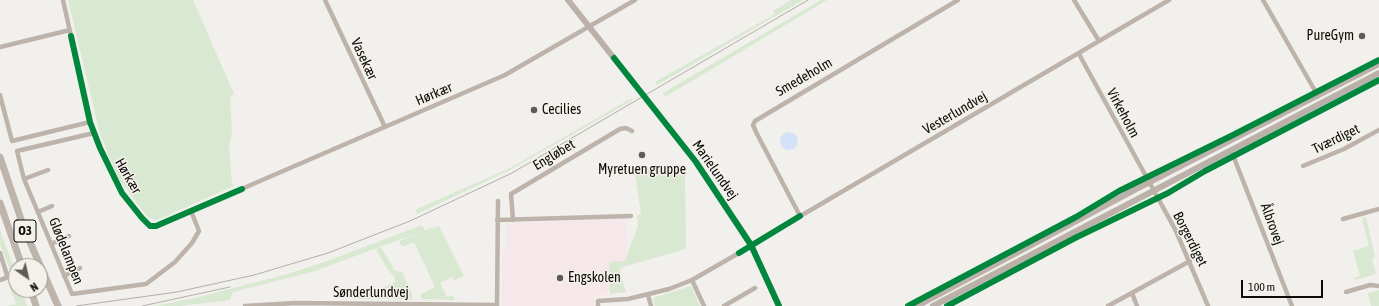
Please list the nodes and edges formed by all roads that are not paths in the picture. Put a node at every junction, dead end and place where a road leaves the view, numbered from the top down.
1 (63, 0) edge
2 (325, 0) edge
3 (568, 0) edge
4 (635, 0) edge
5 (958, 0) edge
6 (1074, 0) edge
7 (1169, 0) edge
8 (1263, 0) edge
9 (590, 26) junction
10 (70, 30) junction
11 (1099, 41) junction
12 (0, 47) edge
13 (1078, 54) junction
14 (1379, 64) edge
15 (1379, 73) edge
16 (0, 95) edge
17 (1318, 96) junction
18 (90, 122) junction
19 (385, 127) junction
20 (1379, 130) edge
21 (632, 131) dead end
22 (94, 134) junction
23 (1232, 150) junction
24 (0, 157) edge
25 (1303, 166) dead end
26 (48, 170) dead end
27 (24, 179) junction
28 (1149, 184) junction
29 (1153, 192) junction
30 (498, 201) dead end
31 (0, 203) edge
32 (52, 206) dead end
33 (1379, 209) edge
34 (191, 211) junction
35 (38, 212) junction
36 (631, 216) dead end
37 (800, 216) junction
38 (1343, 219) dead end
39 (497, 220) junction
40 (513, 220) junction
41 (69, 236) dead end
42 (51, 244) junction
43 (751, 245) junction
44 (0, 253) edge
45 (739, 253) dead end
46 (19, 258) edge
47 (1190, 261) junction
48 (80, 268) dead end
49 (64, 276) junction
50 (0, 280) edge
51 (692, 280) junction
52 (1379, 286) edge
53 (756, 288) dead end
54 (1346, 292) dead end
55 (1132, 293) junction
56 (648, 295) junction
57 (57, 305) edge
58 (497, 305) edge
59 (245, 306) edge
60 (598, 306) edge
61 (651, 306) edge
62 (704, 306) edge
63 (724, 306) edge
64 (779, 306) edge
65 (917, 306) edge
66 (933, 306) edge
67 (1108, 306) edge
68 (1137, 306) edge
69 (1208, 306) edge
70 (1292, 306) edge

1 - 10 street, Hørkær
2 - 19 street, Vasekær
3 - 9 main road, Marielundvej
4 - 9 street, Hørkær
5 - 37 street, Smedeholm
6 - 11 street
7 - 11 street, Vesterlundvej
8 - 17 street
9 - 19 street, Hørkær
9 - 43 main road, Marielundvej
10 - 12 street
10 - 18 street, Hørkær
11 - 13 street, Vesterlundvej
13 - 28 street, Virkeholm
13 - 37 street, Vesterlundvej
14 - 17 main road
15 - 23 main road
16 - 18 street
17 - 28 main road
18 - 22 street, Hørkær
19 - 34 street, Hørkær
20 - 25 street, Tværdiget
21 - 40 street, Engløbet
22 - 27 street, Glødelampen
22 - 34 street, Hørkær
23 - 29 main road
23 - 70 street, Ålbrovej
24 - 57 main road, O3
26 - 27 street
27 - 35 street, Glødelampen
28 - 29 street, Borgerdiget
28 - 65 main road
29 - 47 street, Borgerdiget
29 - 66 main road
30 - 39 street
31 - 46 main road, O3
32 - 35 street
33 - 38 street
34 - 49 street, Glødelampen
35 - 42 street, Glødelampen
36 - 40 street
37 - 43 street, Vesterlundvej
39 - 40 street
39 - 58 street
41 - 42 street
42 - 49 street, Glødelampen
43 - 64 main road, Marielundvej
44 - 50 street
45 - 51 street
47 - 55 street
47 - 69 street, Borgerdiget
48 - 49 street
51 - 56 street
51 - 62 street
52 - 54 street
53 - 63 street
55 - 67 street
55 - 68 street
56 - 60 street
56 - 61 street
58 - 59 street, Sønderlundvej

